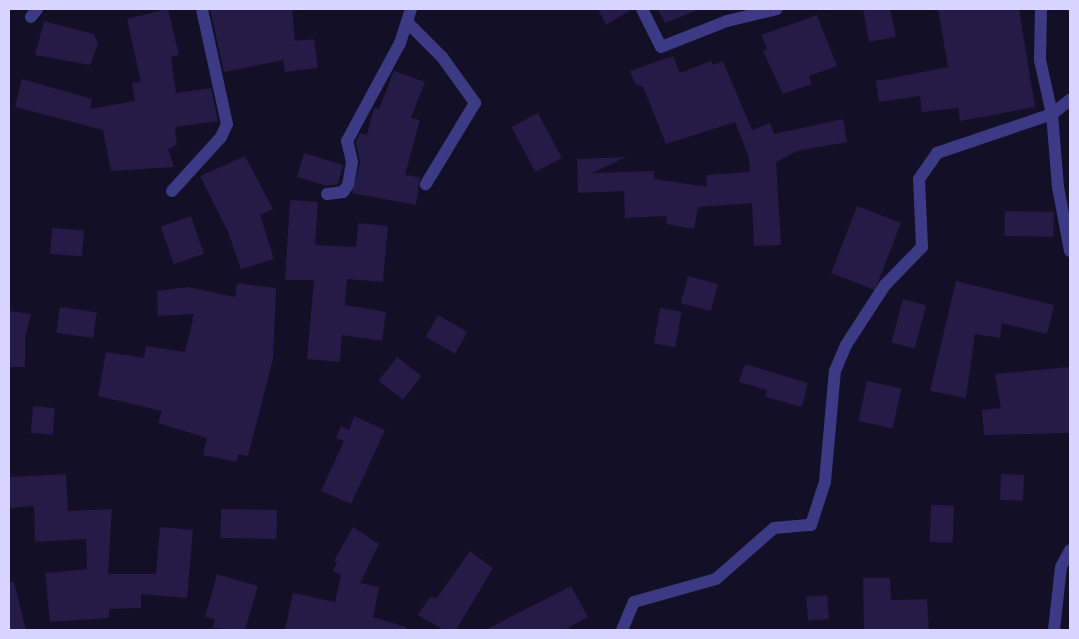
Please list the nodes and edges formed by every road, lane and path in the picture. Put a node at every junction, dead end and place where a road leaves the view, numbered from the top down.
1 (202, 9) edge
2 (410, 9) edge
3 (642, 9) edge
4 (777, 9) edge
5 (1041, 9) edge
6 (407, 22) junction
7 (1070, 100) edge
8 (1052, 114) junction
9 (426, 184) dead end
10 (172, 191) dead end
11 (327, 194) dead end
12 (1070, 251) edge
13 (1070, 550) edge
14 (622, 630) edge
15 (1054, 630) edge

1 - 10 street
2 - 6 street
3 - 4 street
5 - 8 street
6 - 9 street
6 - 11 street
7 - 8 street
8 - 12 street
8 - 14 street
13 - 15 street

